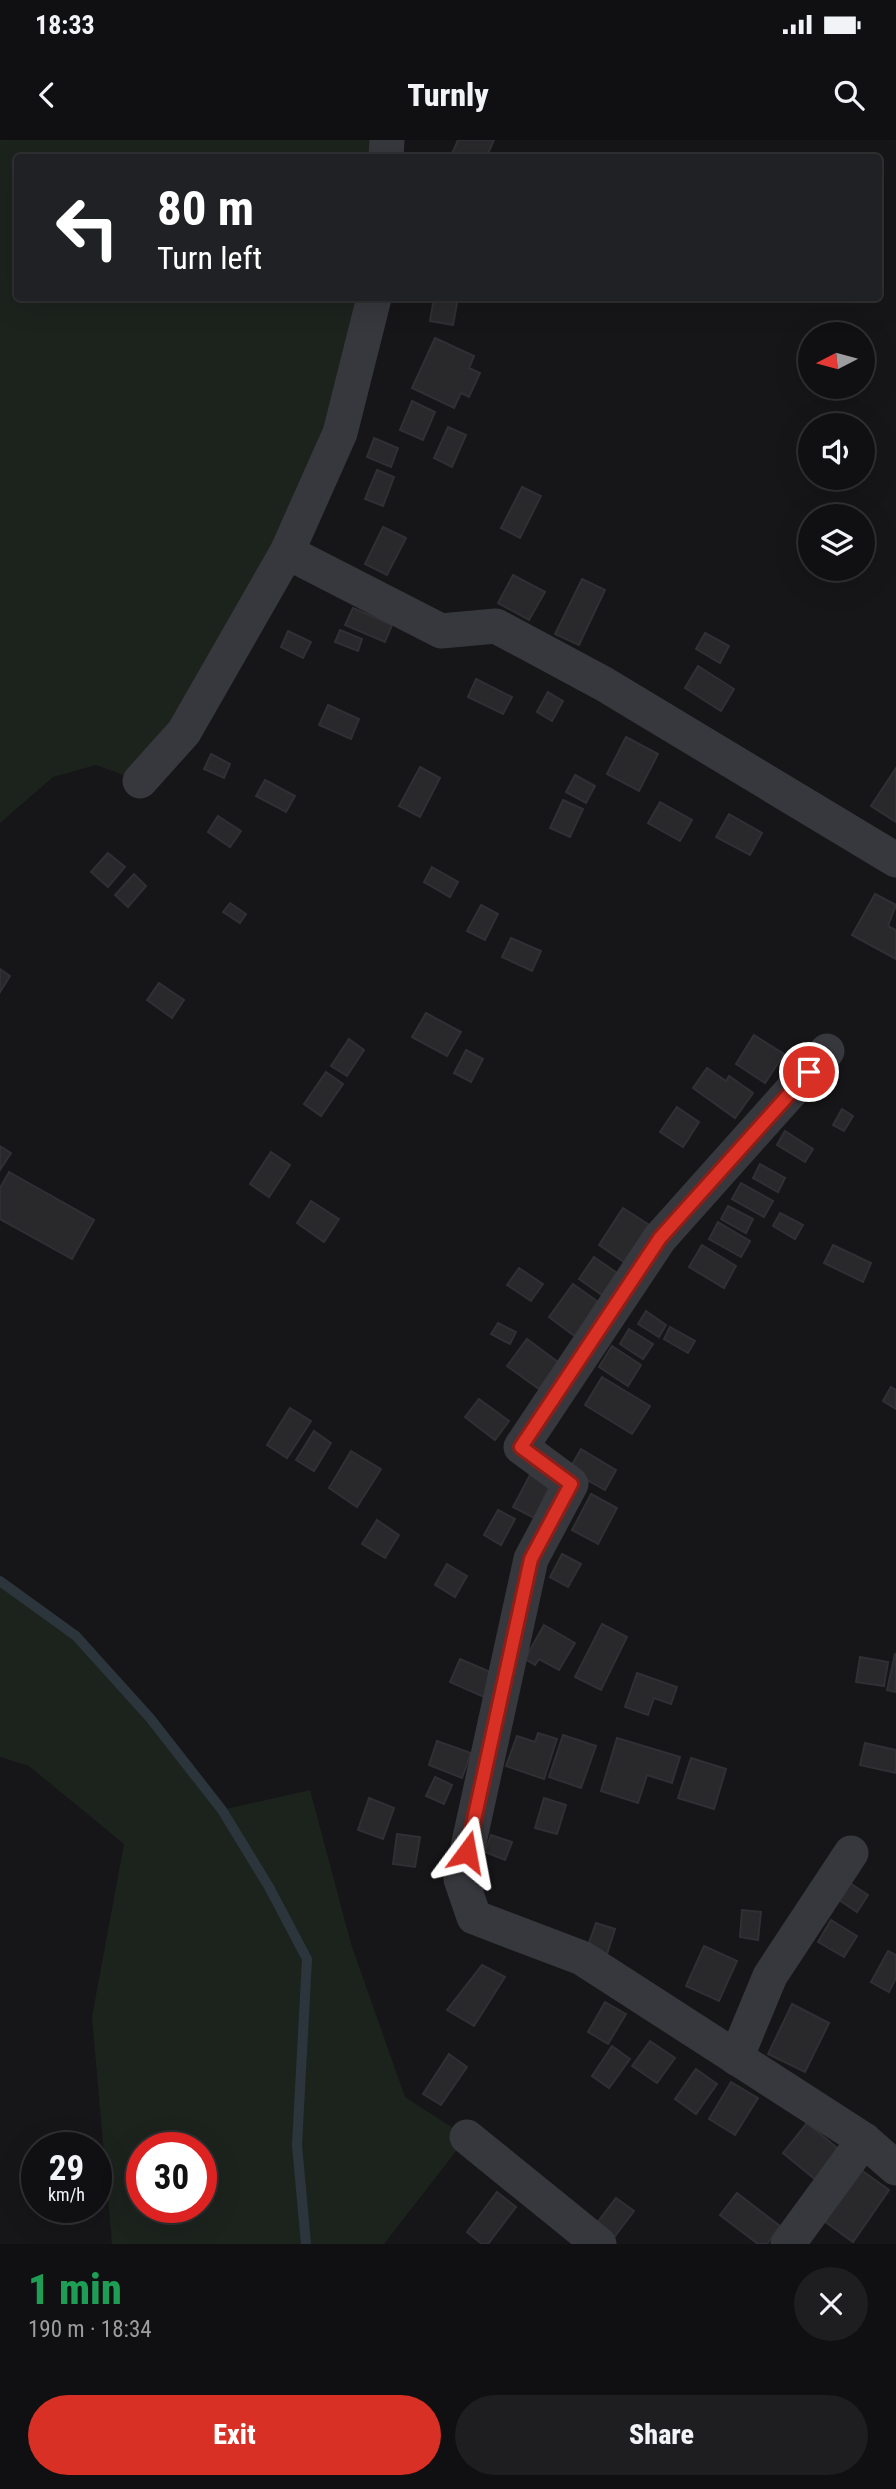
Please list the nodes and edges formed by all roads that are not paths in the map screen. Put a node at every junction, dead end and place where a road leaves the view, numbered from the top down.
1 (373, 301) edge
2 (287, 552) junction
3 (140, 781) dead end
4 (896, 860) edge
5 (827, 1051) dead end
6 (851, 1853) dead end
7 (736, 2058) junction
8 (467, 2137) dead end
9 (863, 2140) junction
10 (896, 2168) edge
11 (600, 2244) edge
12 (788, 2244) edge

1 - 2 street
2 - 3 street
2 - 4 street
5 - 7 street
6 - 7 street
7 - 9 street
8 - 11 street
9 - 10 street
9 - 12 street

